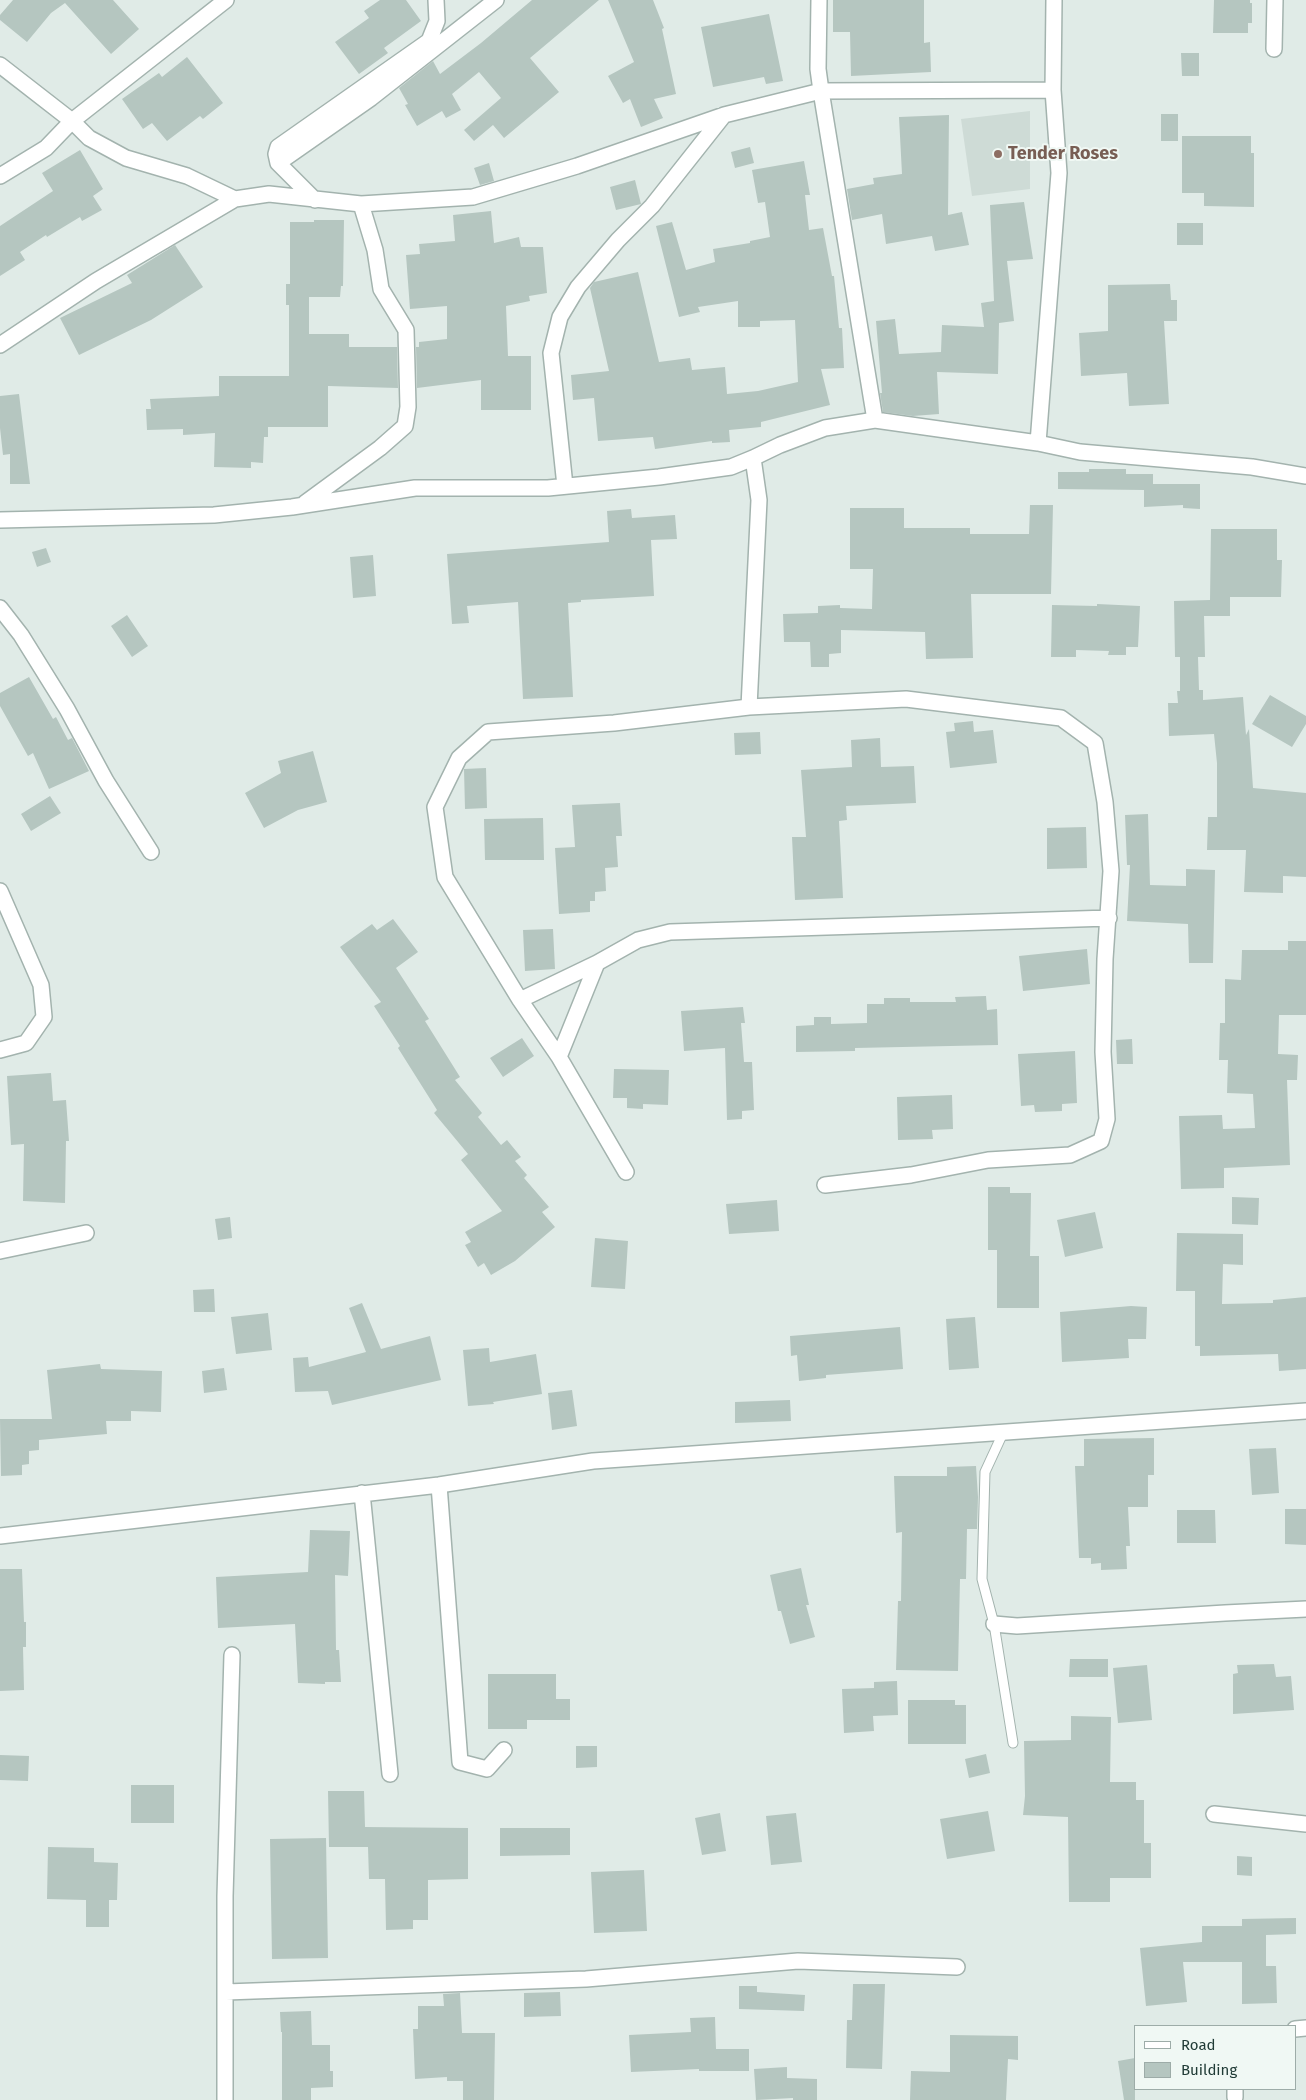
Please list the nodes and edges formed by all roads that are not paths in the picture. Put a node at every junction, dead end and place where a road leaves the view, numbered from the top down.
1 (226, 0) edge
2 (436, 0) edge
3 (496, 0) edge
4 (819, 0) edge
5 (1054, 0) edge
6 (1275, 0) edge
7 (1274, 49) dead end
8 (0, 65) edge
9 (821, 90) junction
10 (1053, 90) junction
11 (724, 115) junction
12 (72, 121) junction
13 (278, 163) junction
14 (0, 176) edge
15 (235, 199) junction
16 (315, 200) junction
17 (362, 204) junction
18 (0, 344) edge
19 (875, 420) junction
20 (1038, 443) junction
21 (753, 458) junction
22 (1306, 476) edge
23 (565, 486) junction
24 (302, 505) junction
25 (0, 520) edge
26 (0, 608) edge
27 (749, 707) junction
28 (151, 852) dead end
29 (0, 891) edge
30 (1109, 918) junction
31 (597, 963) junction
32 (520, 1000) junction
33 (0, 1050) edge
34 (559, 1057) junction
35 (626, 1172) dead end
36 (825, 1185) dead end
37 (86, 1234) dead end
38 (0, 1251) edge
39 (1306, 1411) edge
40 (1003, 1433) junction
41 (439, 1485) junction
42 (362, 1493) junction
43 (0, 1536) edge
44 (1306, 1609) edge
45 (994, 1624) junction
46 (232, 1655) dead end
47 (1013, 1743) dead end
48 (504, 1750) dead end
49 (390, 1774) dead end
50 (1214, 1814) dead end
51 (1306, 1824) edge
52 (957, 1967) dead end
53 (226, 1992) junction
54 (225, 2100) edge

1 - 12 street
2 - 13 street
3 - 13 street
4 - 9 street
5 - 10 street
6 - 7 street
8 - 12 street
9 - 10 street
9 - 11 street
9 - 19 street
10 - 20 street
11 - 17 street
11 - 23 street
12 - 14 street
12 - 15 street
13 - 16 street
15 - 16 street
15 - 18 street
16 - 17 street
17 - 24 street
19 - 20 street
19 - 21 street
20 - 22 street
21 - 23 street
21 - 27 street
23 - 24 street
24 - 25 street
26 - 28 street
27 - 30 street
27 - 32 street
29 - 33 street
30 - 31 street
30 - 36 street
31 - 32 street
31 - 34 street
32 - 34 street
34 - 35 street
37 - 38 street
39 - 40 street
40 - 41 street
40 - 45 lane
41 - 42 street
41 - 48 street
42 - 43 street
42 - 49 street
44 - 45 street
45 - 47 lane
46 - 53 street
50 - 51 street
52 - 53 street
53 - 54 street

